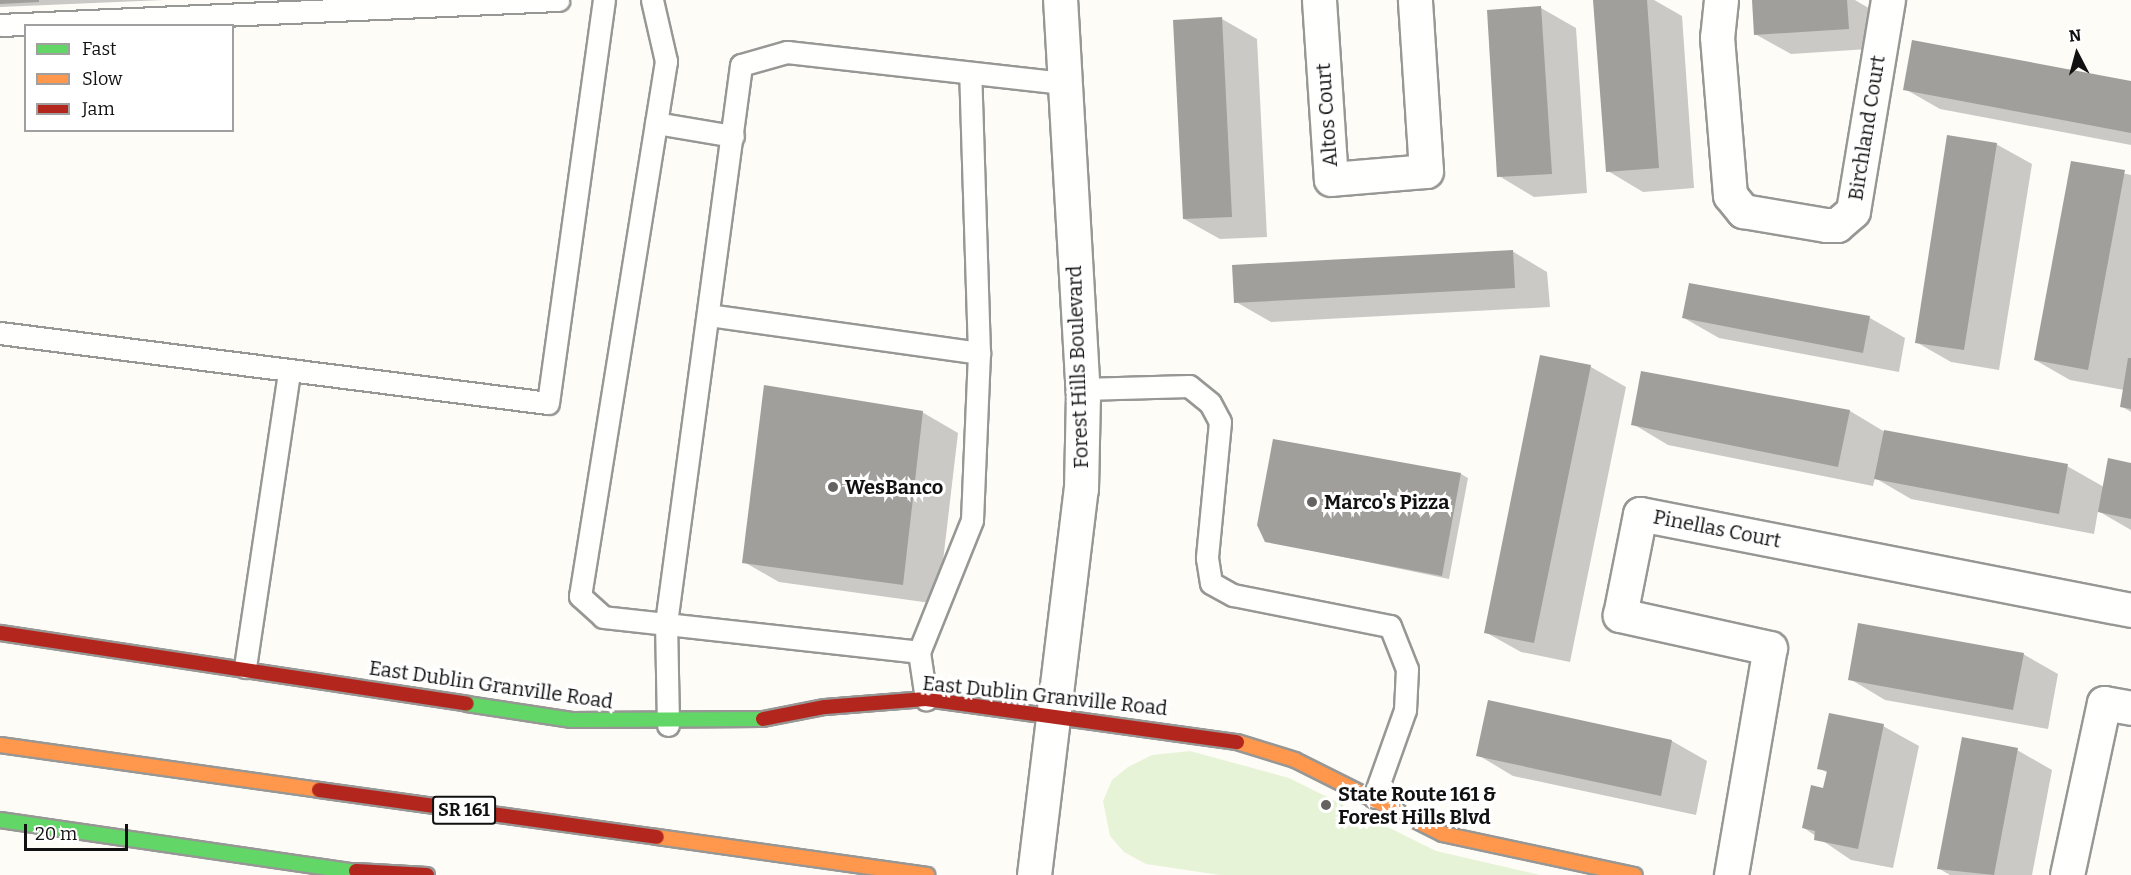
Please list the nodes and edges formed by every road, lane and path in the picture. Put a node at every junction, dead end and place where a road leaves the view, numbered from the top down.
1 (558, 0) edge
2 (604, 0) edge
3 (652, 0) edge
4 (1060, 0) edge
5 (1319, 0) edge
6 (1416, 0) edge
7 (1721, 0) edge
8 (1888, 0) edge
9 (269, 6) edge
10 (0, 25) edge
11 (970, 74) junction
12 (1065, 83) junction
13 (656, 123) junction
14 (733, 136) junction
15 (709, 315) junction
16 (0, 333) edge
17 (979, 353) junction
18 (289, 372) junction
19 (1083, 389) junction
20 (2131, 610) edge
21 (666, 623) junction
22 (0, 633) edge
23 (919, 652) junction
24 (245, 667) junction
25 (926, 699) junction
26 (2131, 708) edge
27 (1056, 715) junction
28 (668, 725) junction
29 (0, 745) edge
30 (1374, 797) junction
31 (0, 820) edge
32 (348, 871) junction
33 (377, 875) edge
34 (426, 875) edge
35 (927, 875) edge
36 (1034, 875) edge
37 (1635, 875) edge
38 (1731, 875) edge
39 (2067, 875) edge

1 - 9 lane
2 - 18 lane
3 - 13 lane
4 - 12 street, Forest Hills Boulevard
5 - 6 street, Altos Court
7 - 8 street, Birchland Court
9 - 10 lane
11 - 12 lane
11 - 14 lane
11 - 17 lane
12 - 19 street, Forest Hills Boulevard
13 - 14 lane
13 - 21 lane
14 - 15 lane
15 - 17 lane
15 - 21 lane
16 - 18 lane
17 - 23 lane
18 - 24 lane
19 - 27 street, Forest Hills Boulevard
19 - 30 lane
20 - 38 street, Pinellas Court
21 - 23 lane
21 - 28 lane
22 - 24 street, East Dublin Granville Road
23 - 25 lane
24 - 28 street, East Dublin Granville Road
25 - 27 street, East Dublin Granville Road
25 - 28 street, East Dublin Granville Road
26 - 39 street
27 - 30 street, East Dublin Granville Road
27 - 36 street, Forest Hills Boulevard
29 - 35 street, SR 161
30 - 37 street, East Dublin Granville Road
31 - 32 street
32 - 33 street
32 - 34 street

